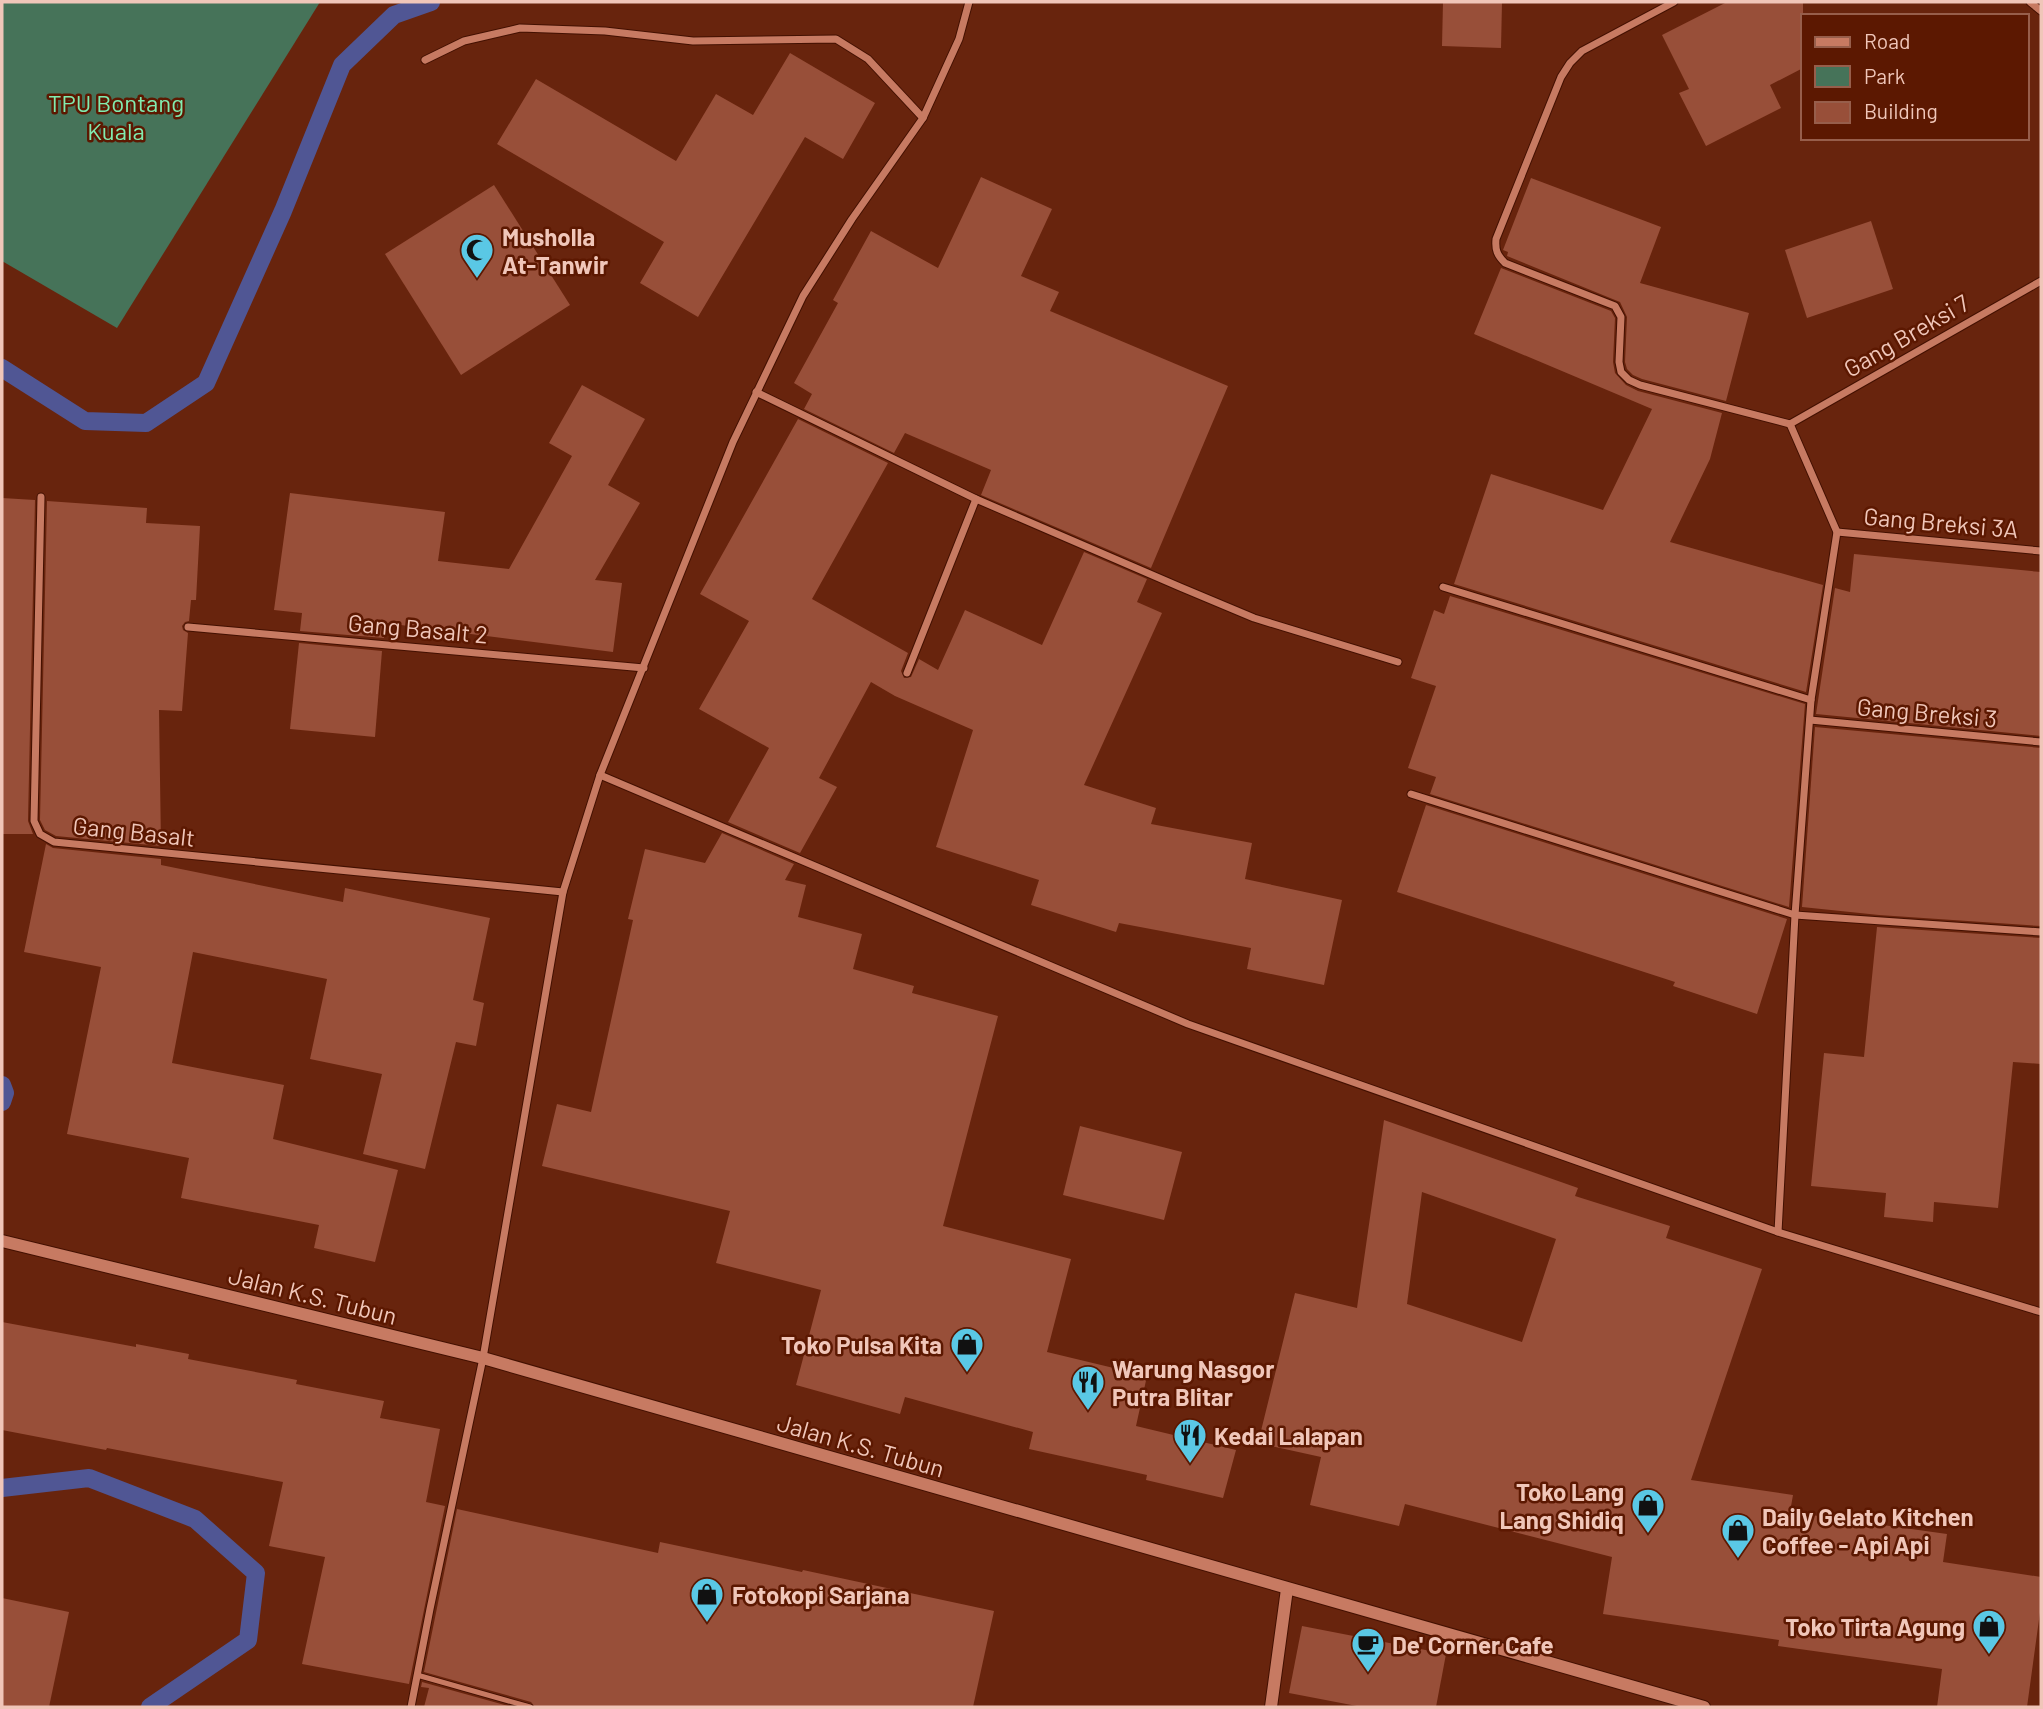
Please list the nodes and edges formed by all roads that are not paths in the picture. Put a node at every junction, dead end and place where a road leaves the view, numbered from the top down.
1 (968, 2) edge
2 (1674, 2) edge
3 (2030, 2) edge
4 (2041, 11) edge
5 (425, 60) dead end
6 (923, 118) junction
7 (2041, 281) edge
8 (756, 392) junction
9 (1790, 424) junction
10 (41, 496) dead end
11 (976, 499) junction
12 (1837, 532) junction
13 (2041, 551) edge
14 (1443, 587) dead end
15 (188, 627) dead end
16 (1398, 662) dead end
17 (644, 668) junction
18 (907, 673) dead end
19 (1811, 700) junction
20 (1810, 720) junction
21 (2041, 742) edge
22 (600, 775) junction
23 (1411, 794) dead end
24 (563, 892) junction
25 (1794, 915) junction
26 (2041, 932) edge
27 (1778, 1232) junction
28 (2, 1241) edge
29 (2041, 1312) edge
30 (483, 1358) junction
31 (1287, 1589) junction
32 (417, 1675) junction
33 (411, 1707) edge
34 (530, 1707) edge
35 (1271, 1707) edge
36 (1704, 1707) edge

1 - 6 street
2 - 9 street
3 - 4 street
5 - 6 street
6 - 8 street
7 - 9 street, Gang Breksi 7
8 - 11 street
8 - 17 street
9 - 12 street
10 - 24 street, Gang Basalt
11 - 16 street
11 - 18 street
12 - 13 street, Gang Breksi 3A
12 - 19 street
14 - 19 street
15 - 17 street, Gang Basalt 2
17 - 22 street
19 - 20 street
20 - 21 street, Gang Breksi 3
20 - 25 street
22 - 24 street
22 - 27 street
23 - 25 street
24 - 30 street
25 - 26 street
25 - 27 street
27 - 29 street
28 - 30 street, Jalan K.S. Tubun
30 - 31 street, Jalan K.S. Tubun
30 - 32 street
31 - 35 street
31 - 36 street, Jalan K.S. Tubun
32 - 33 street
32 - 34 lane

